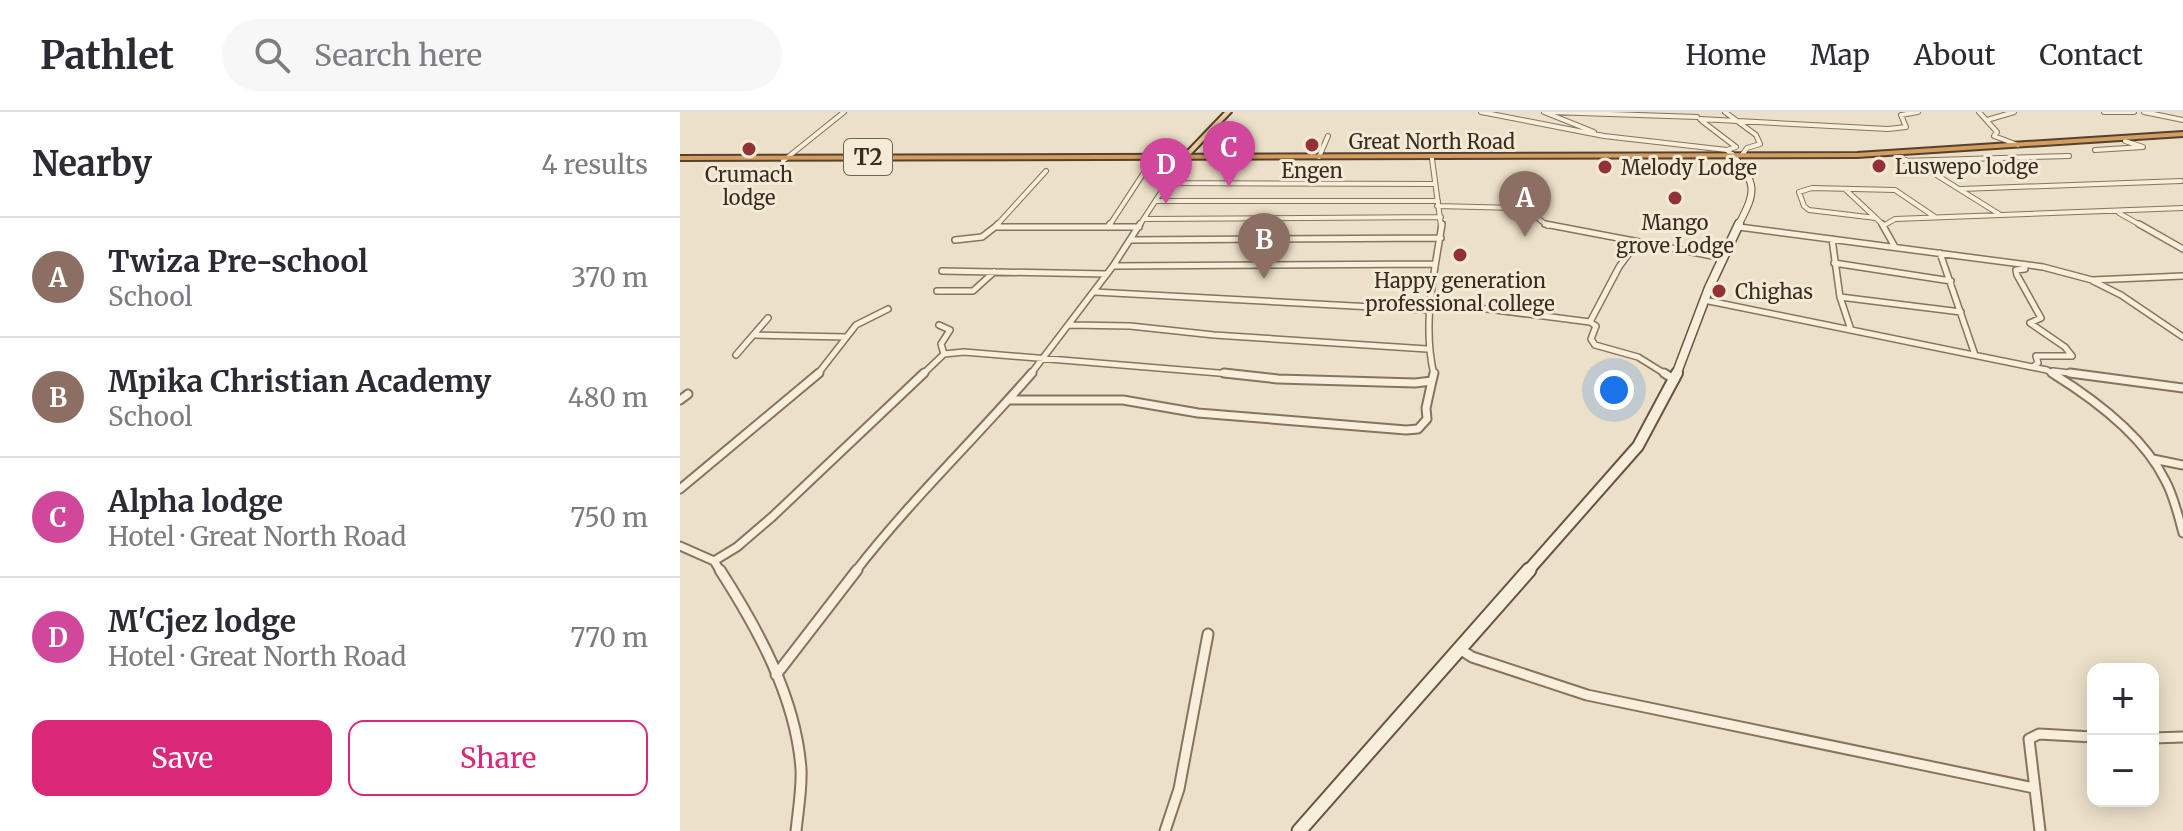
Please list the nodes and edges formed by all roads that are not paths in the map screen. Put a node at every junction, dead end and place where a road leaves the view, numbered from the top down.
1 (844, 112) edge
2 (1228, 112) edge
3 (1481, 112) edge
4 (1544, 112) edge
5 (1551, 112) edge
6 (1690, 112) edge
7 (1725, 112) edge
8 (1918, 112) edge
9 (1979, 112) edge
10 (2014, 112) edge
11 (2104, 112) edge
12 (2134, 112) edge
13 (2144, 112) edge
14 (1489, 113) edge
15 (1638, 113) edge
16 (1698, 118) junction
17 (1987, 120) junction
18 (2183, 120) edge
19 (1738, 122) junction
20 (2183, 135) edge
21 (1328, 136) dead end
22 (1605, 137) junction
23 (2125, 141) junction
24 (2018, 145) junction
25 (2095, 150) dead end
26 (1734, 155) junction
27 (2069, 156) dead end
28 (1319, 157) junction
29 (1183, 158) junction
30 (680, 159) edge
31 (786, 159) junction
32 (1432, 159) junction
33 (1899, 159) junction
34 (1046, 171) dead end
35 (1143, 174) dead end
36 (2181, 181) dead end
37 (1169, 183) junction
38 (1435, 184) junction
39 (1961, 189) junction
40 (1846, 190) junction
41 (1157, 201) junction
42 (1437, 204) junction
43 (2183, 208) edge
44 (2116, 211) junction
45 (2001, 215) junction
46 (1441, 217) junction
47 (1935, 217) junction
48 (1876, 218) junction
49 (1145, 219) junction
50 (1882, 224) junction
51 (995, 227) junction
52 (1108, 227) junction
53 (1139, 227) junction
54 (1739, 227) junction
55 (1441, 238) junction
56 (1832, 239) junction
57 (955, 240) dead end
58 (1131, 240) junction
59 (1638, 242) junction
60 (1895, 247) junction
61 (2183, 249) edge
62 (1940, 253) junction
63 (1723, 258) junction
64 (1834, 263) junction
65 (1435, 264) junction
66 (1113, 266) junction
67 (2043, 267) junction
68 (942, 271) dead end
69 (995, 271) junction
70 (1107, 274) junction
71 (2183, 276) edge
72 (2092, 280) junction
73 (1951, 281) junction
74 (937, 291) dead end
75 (1095, 292) junction
76 (1840, 297) junction
77 (1704, 300) junction
78 (1428, 308) junction
79 (888, 309) dead end
80 (1961, 312) junction
81 (768, 318) dead end
82 (1590, 322) junction
83 (939, 325) dead end
84 (1069, 325) junction
85 (1851, 330) junction
86 (756, 335) junction
87 (846, 337) junction
88 (2183, 337) edge
89 (1427, 349) junction
90 (944, 354) junction
91 (736, 355) dead end
92 (1975, 355) junction
93 (1046, 357) junction
94 (2033, 367) junction
95 (2047, 370) junction
96 (1676, 380) junction
97 (1432, 381) junction
98 (2183, 388) edge
99 (688, 394) dead end
100 (680, 400) edge
101 (1008, 400) junction
102 (2153, 459) junction
103 (2183, 465) edge
104 (680, 489) edge
105 (2180, 518) edge
106 (2183, 533) edge
107 (680, 546) edge
108 (714, 561) junction
109 (1208, 634) dead end
110 (1458, 648) junction
111 (776, 675) junction
112 (2087, 737) edge
113 (2183, 737) edge
114 (2159, 738) edge
115 (2034, 788) junction
116 (796, 831) edge
117 (1165, 831) edge
118 (1299, 831) edge
119 (2040, 831) edge

1 - 31 street
2 - 29 main road
3 - 14 street
4 - 22 street
5 - 15 street
6 - 16 street
7 - 19 street
8 - 19 street
9 - 17 street
10 - 17 street
11 - 12 street
13 - 18 street
14 - 22 street
15 - 16 street
16 - 19 street
16 - 26 street
17 - 24 street
19 - 26 street
20 - 23 highway, Great North Road / T2
20 - 24 highway, Great North Road / T2
21 - 28 street
22 - 26 street
23 - 25 street
23 - 33 highway, Great North Road / T2
24 - 26 highway, Great North Road / T2
26 - 28 highway, Great North Road / T2
26 - 32 highway, Great North Road / T2
26 - 33 highway, Great North Road / T2
26 - 54 main road
27 - 33 street
28 - 29 highway, Great North Road / T2
29 - 31 highway, Great North Road / T2
29 - 32 highway, Great North Road / T2
29 - 37 street
30 - 31 highway, Great North Road / T2
32 - 38 street
33 - 39 street
34 - 51 street
35 - 52 street
36 - 39 street
37 - 38 street
37 - 41 street
38 - 42 street
39 - 45 street
40 - 47 street
40 - 48 street
40 - 48 street
41 - 42 street
41 - 49 street
42 - 46 street
42 - 59 street
43 - 44 street
44 - 45 street
44 - 61 street
45 - 47 street
46 - 49 street
46 - 55 street
47 - 50 street
48 - 50 street
49 - 53 street
50 - 60 street
51 - 52 street
51 - 57 street
52 - 53 street
53 - 58 street
54 - 56 street
54 - 63 main road
55 - 58 street
55 - 65 street
56 - 60 street
56 - 64 street
58 - 66 street
59 - 63 street
59 - 82 street
60 - 62 street
62 - 67 street
62 - 73 street
63 - 77 main road
64 - 73 street
64 - 76 street
65 - 66 street
65 - 78 street
66 - 70 street
67 - 72 street
67 - 94 street
68 - 69 street
69 - 70 street
69 - 74 street
70 - 75 street
71 - 72 street
72 - 88 street
73 - 80 street
75 - 78 street
75 - 84 street
76 - 80 street
76 - 85 street
77 - 85 street
77 - 96 main road
78 - 82 street
78 - 89 street
79 - 87 street
80 - 92 street
81 - 86 street
82 - 96 street
83 - 90 street
84 - 89 street
84 - 93 street
85 - 92 street
86 - 87 street
86 - 91 street
87 - 104 street
89 - 97 street
90 - 93 street
90 - 108 street
92 - 94 street
93 - 97 street
93 - 101 street
94 - 95 street
95 - 98 street
95 - 102 street
96 - 110 main road
97 - 101 street
99 - 100 street
101 - 111 street
102 - 103 street
102 - 105 street
105 - 106 street
107 - 108 street
108 - 111 street
109 - 117 street
110 - 115 street
110 - 118 main road
111 - 116 street
112 - 115 street
113 - 114 street
115 - 119 street

